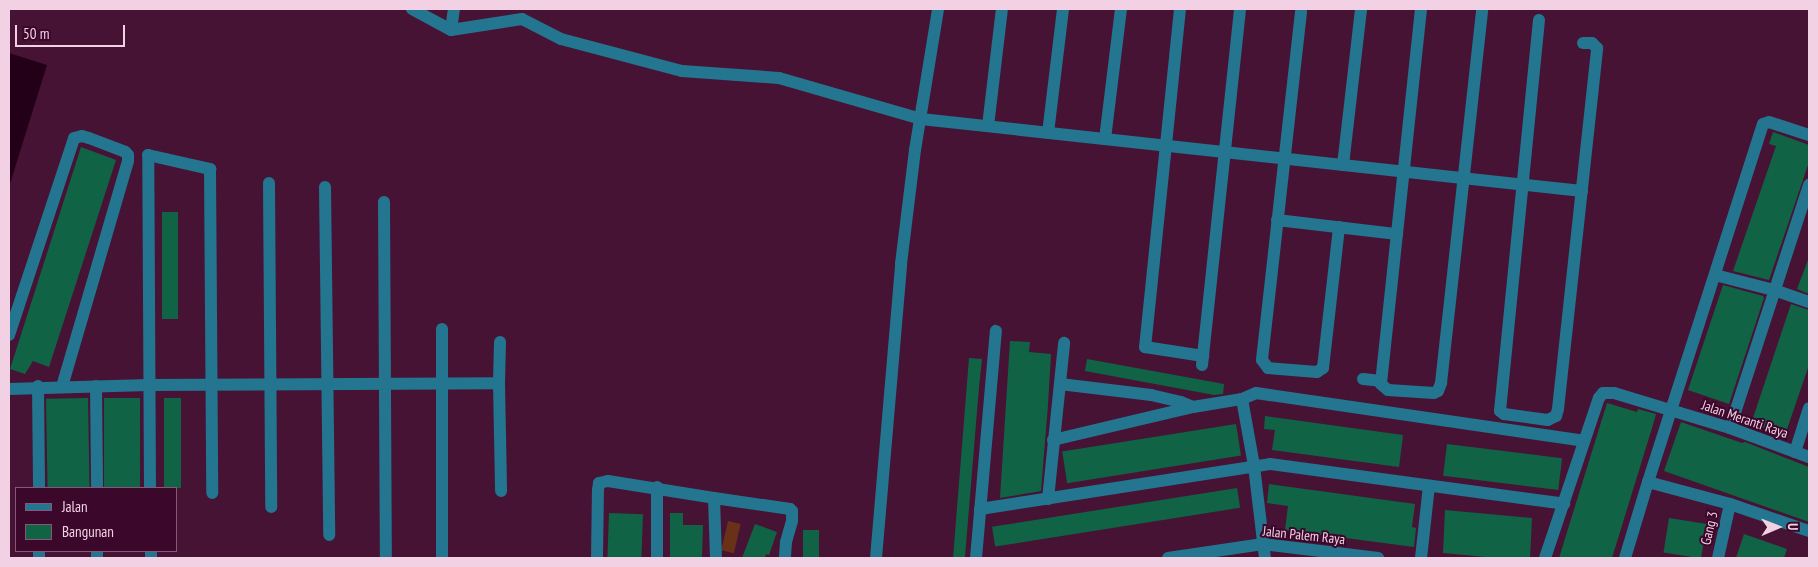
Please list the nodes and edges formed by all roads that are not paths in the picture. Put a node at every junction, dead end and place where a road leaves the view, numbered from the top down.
1 (412, 9) edge
2 (454, 9) edge
3 (938, 9) edge
4 (1002, 9) edge
5 (1063, 9) edge
6 (1120, 9) edge
7 (1180, 9) edge
8 (1240, 9) edge
9 (1361, 9) edge
10 (1421, 9) edge
11 (1482, 9) edge
12 (1301, 12) dead end
13 (523, 14) edge
14 (1539, 20) dead end
15 (451, 30) junction
16 (1583, 43) dead end
17 (921, 119) junction
18 (988, 126) junction
19 (1048, 133) junction
20 (1809, 135) edge
21 (1105, 139) junction
22 (1166, 146) junction
23 (1226, 152) junction
24 (1283, 159) junction
25 (1342, 165) junction
26 (1404, 172) junction
27 (1463, 178) junction
28 (269, 183) dead end
29 (1522, 185) junction
30 (1809, 185) edge
31 (325, 187) dead end
32 (1582, 191) junction
33 (384, 202) dead end
34 (1277, 220) junction
35 (1339, 227) junction
36 (1397, 234) junction
37 (1715, 275) junction
38 (1774, 290) junction
39 (1809, 302) edge
40 (442, 329) dead end
41 (996, 331) dead end
42 (9, 335) edge
43 (500, 342) dead end
44 (1064, 343) dead end
45 (1363, 379) dead end
46 (1381, 381) junction
47 (442, 383) junction
48 (499, 383) junction
49 (211, 384) junction
50 (270, 384) junction
51 (327, 384) junction
52 (386, 384) junction
53 (1060, 384) junction
54 (149, 385) junction
55 (38, 386) junction
56 (62, 386) junction
57 (96, 386) junction
58 (9, 389) edge
59 (1242, 399) junction
60 (1193, 407) junction
61 (1809, 408) edge
62 (1671, 411) junction
63 (1730, 428) junction
64 (1054, 440) junction
65 (1584, 441) junction
66 (1795, 452) junction
67 (1809, 457) edge
68 (1254, 466) junction
69 (1648, 482) junction
70 (1429, 486) junction
71 (39, 487) edge
72 (97, 487) edge
73 (150, 487) edge
74 (657, 487) junction
75 (501, 491) dead end
76 (212, 493) dead end
77 (714, 498) junction
78 (1048, 499) junction
79 (1564, 504) junction
80 (1730, 504) junction
81 (271, 507) dead end
82 (980, 509) junction
83 (1809, 531) edge
84 (329, 535) dead end
85 (1262, 544) junction
86 (386, 557) edge
87 (442, 558) edge
88 (597, 558) edge
89 (657, 558) edge
90 (716, 558) edge
91 (785, 558) edge
92 (876, 558) edge
93 (976, 558) edge
94 (1168, 558) edge
95 (1266, 558) edge
96 (1378, 558) edge
97 (1421, 558) edge
98 (1546, 558) edge
99 (1625, 558) edge
100 (1718, 558) edge

1 - 15 street
2 - 15 street
3 - 17 street
4 - 18 street
5 - 19 street
6 - 21 street
7 - 22 street
8 - 23 street
9 - 25 street
10 - 26 street
11 - 27 street
12 - 24 street
13 - 15 street
13 - 17 street
14 - 29 street
16 - 32 street
17 - 18 street
17 - 92 street
18 - 19 street
19 - 21 street
20 - 37 street
21 - 22 street
22 - 23 street
22 - 23 street
23 - 24 street
24 - 25 street
24 - 34 street
25 - 26 street
26 - 27 street
26 - 36 street
27 - 29 street
27 - 46 street
28 - 50 street
29 - 32 street
29 - 32 street
30 - 38 street
31 - 51 street
33 - 52 street
34 - 35 street
34 - 35 street
35 - 36 street
36 - 46 street
37 - 38 street
37 - 62 street
38 - 39 street
38 - 63 street
40 - 47 street
41 - 82 street
42 - 56 street
43 - 48 street
44 - 53 street
45 - 46 street
47 - 48 street
47 - 52 street
47 - 87 street
48 - 75 street
49 - 50 street
49 - 54 street
49 - 54 street
49 - 76 street
50 - 51 street
50 - 81 street
51 - 52 street
51 - 84 street
52 - 86 street
53 - 60 street
53 - 64 street
54 - 57 street
54 - 73 street
55 - 56 street
55 - 58 street
55 - 71 street
56 - 57 street
57 - 72 street
59 - 60 street
59 - 65 street
59 - 68 street
60 - 64 street
61 - 66 street
62 - 63 street, Jalan Meranti Raya
62 - 65 street, Jalan Meranti Raya
62 - 69 street
63 - 66 street, Jalan Meranti Raya
64 - 78 street
65 - 79 street
66 - 67 street, Jalan Meranti Raya
68 - 70 street
68 - 78 street
68 - 85 street
69 - 80 street
69 - 99 street
70 - 79 street
70 - 97 street
74 - 77 street
74 - 88 street
74 - 89 street
77 - 90 street
77 - 91 street
78 - 82 street
79 - 98 street
80 - 83 street
80 - 100 street, Gang 3
82 - 93 street
85 - 94 street, Jalan Palem Raya
85 - 95 street
85 - 96 street, Jalan Palem Raya

